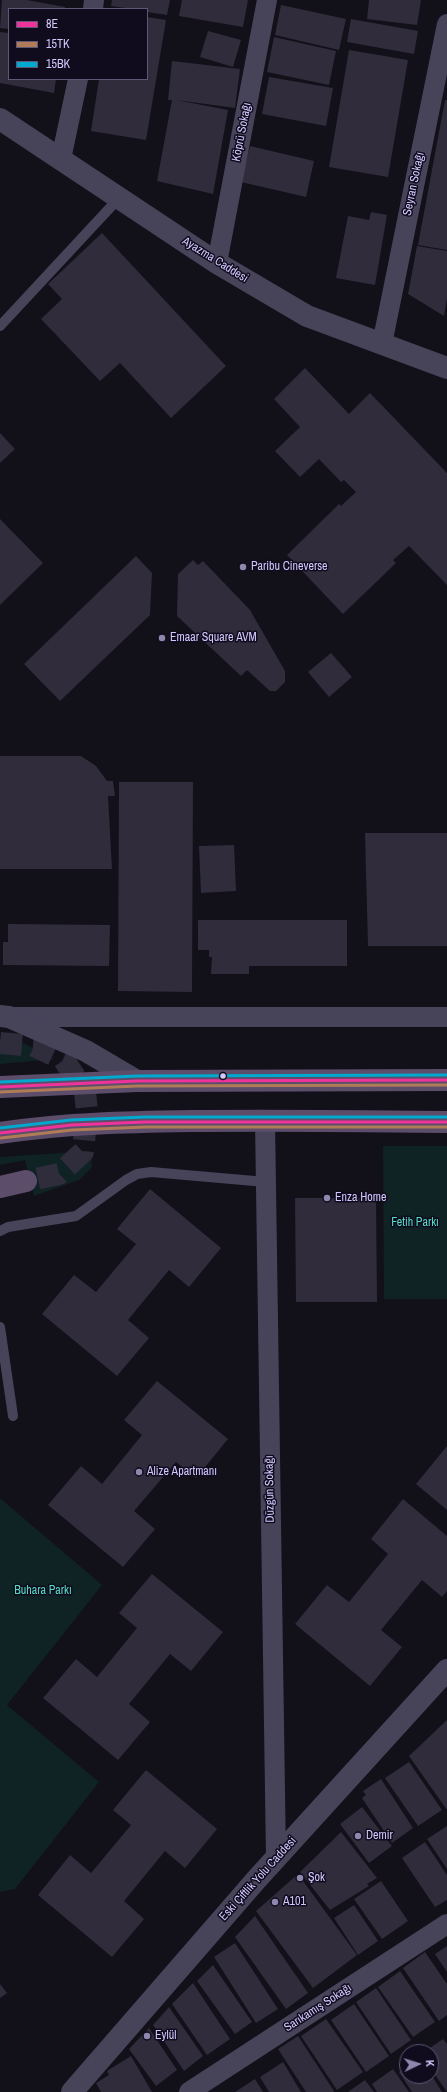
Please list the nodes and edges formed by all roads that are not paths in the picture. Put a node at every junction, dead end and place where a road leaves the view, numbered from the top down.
1 (267, 0) edge
2 (447, 24) edge
3 (78, 80) edge
4 (0, 119) edge
5 (62, 159) junction
6 (120, 197) junction
7 (217, 264) junction
8 (0, 326) edge
9 (382, 344) junction
10 (447, 368) edge
11 (4, 1016) edge
12 (447, 1017) edge
13 (447, 1080) edge
14 (137, 1081) junction
15 (0, 1088) edge
16 (265, 1120) junction
17 (447, 1122) edge
18 (0, 1133) edge
19 (26, 1181) tunnel mouth
20 (266, 1182) junction
21 (0, 1187) edge
22 (0, 1231) edge
23 (0, 1327) edge
24 (12, 1416) dead end
25 (447, 1670) edge
26 (276, 1858) junction
27 (447, 1924) edge
28 (72, 2092) edge
29 (189, 2092) edge

1 - 7 street, Köprü Sokağı
2 - 9 street, Seyran Sokağı
3 - 5 street
4 - 5 street, Ayazma Caddesi
5 - 6 street, Ayazma Caddesi
6 - 7 street, Ayazma Caddesi
6 - 8 lane
7 - 9 street, Ayazma Caddesi
9 - 10 street, Ayazma Caddesi
11 - 12 street
11 - 14 street
13 - 14 main road
14 - 15 main road
16 - 17 main road
16 - 18 main road
16 - 20 street, Düzgün Sokağı
19 - 21 main road
20 - 22 lane
20 - 26 street, Düzgün Sokağı
23 - 24 lane
25 - 26 street, Eski Çiftlik Yolu Caddesi
26 - 28 street, Eski Çiftlik Yolu Caddesi
27 - 29 street, Sarıkamış Sokağı

